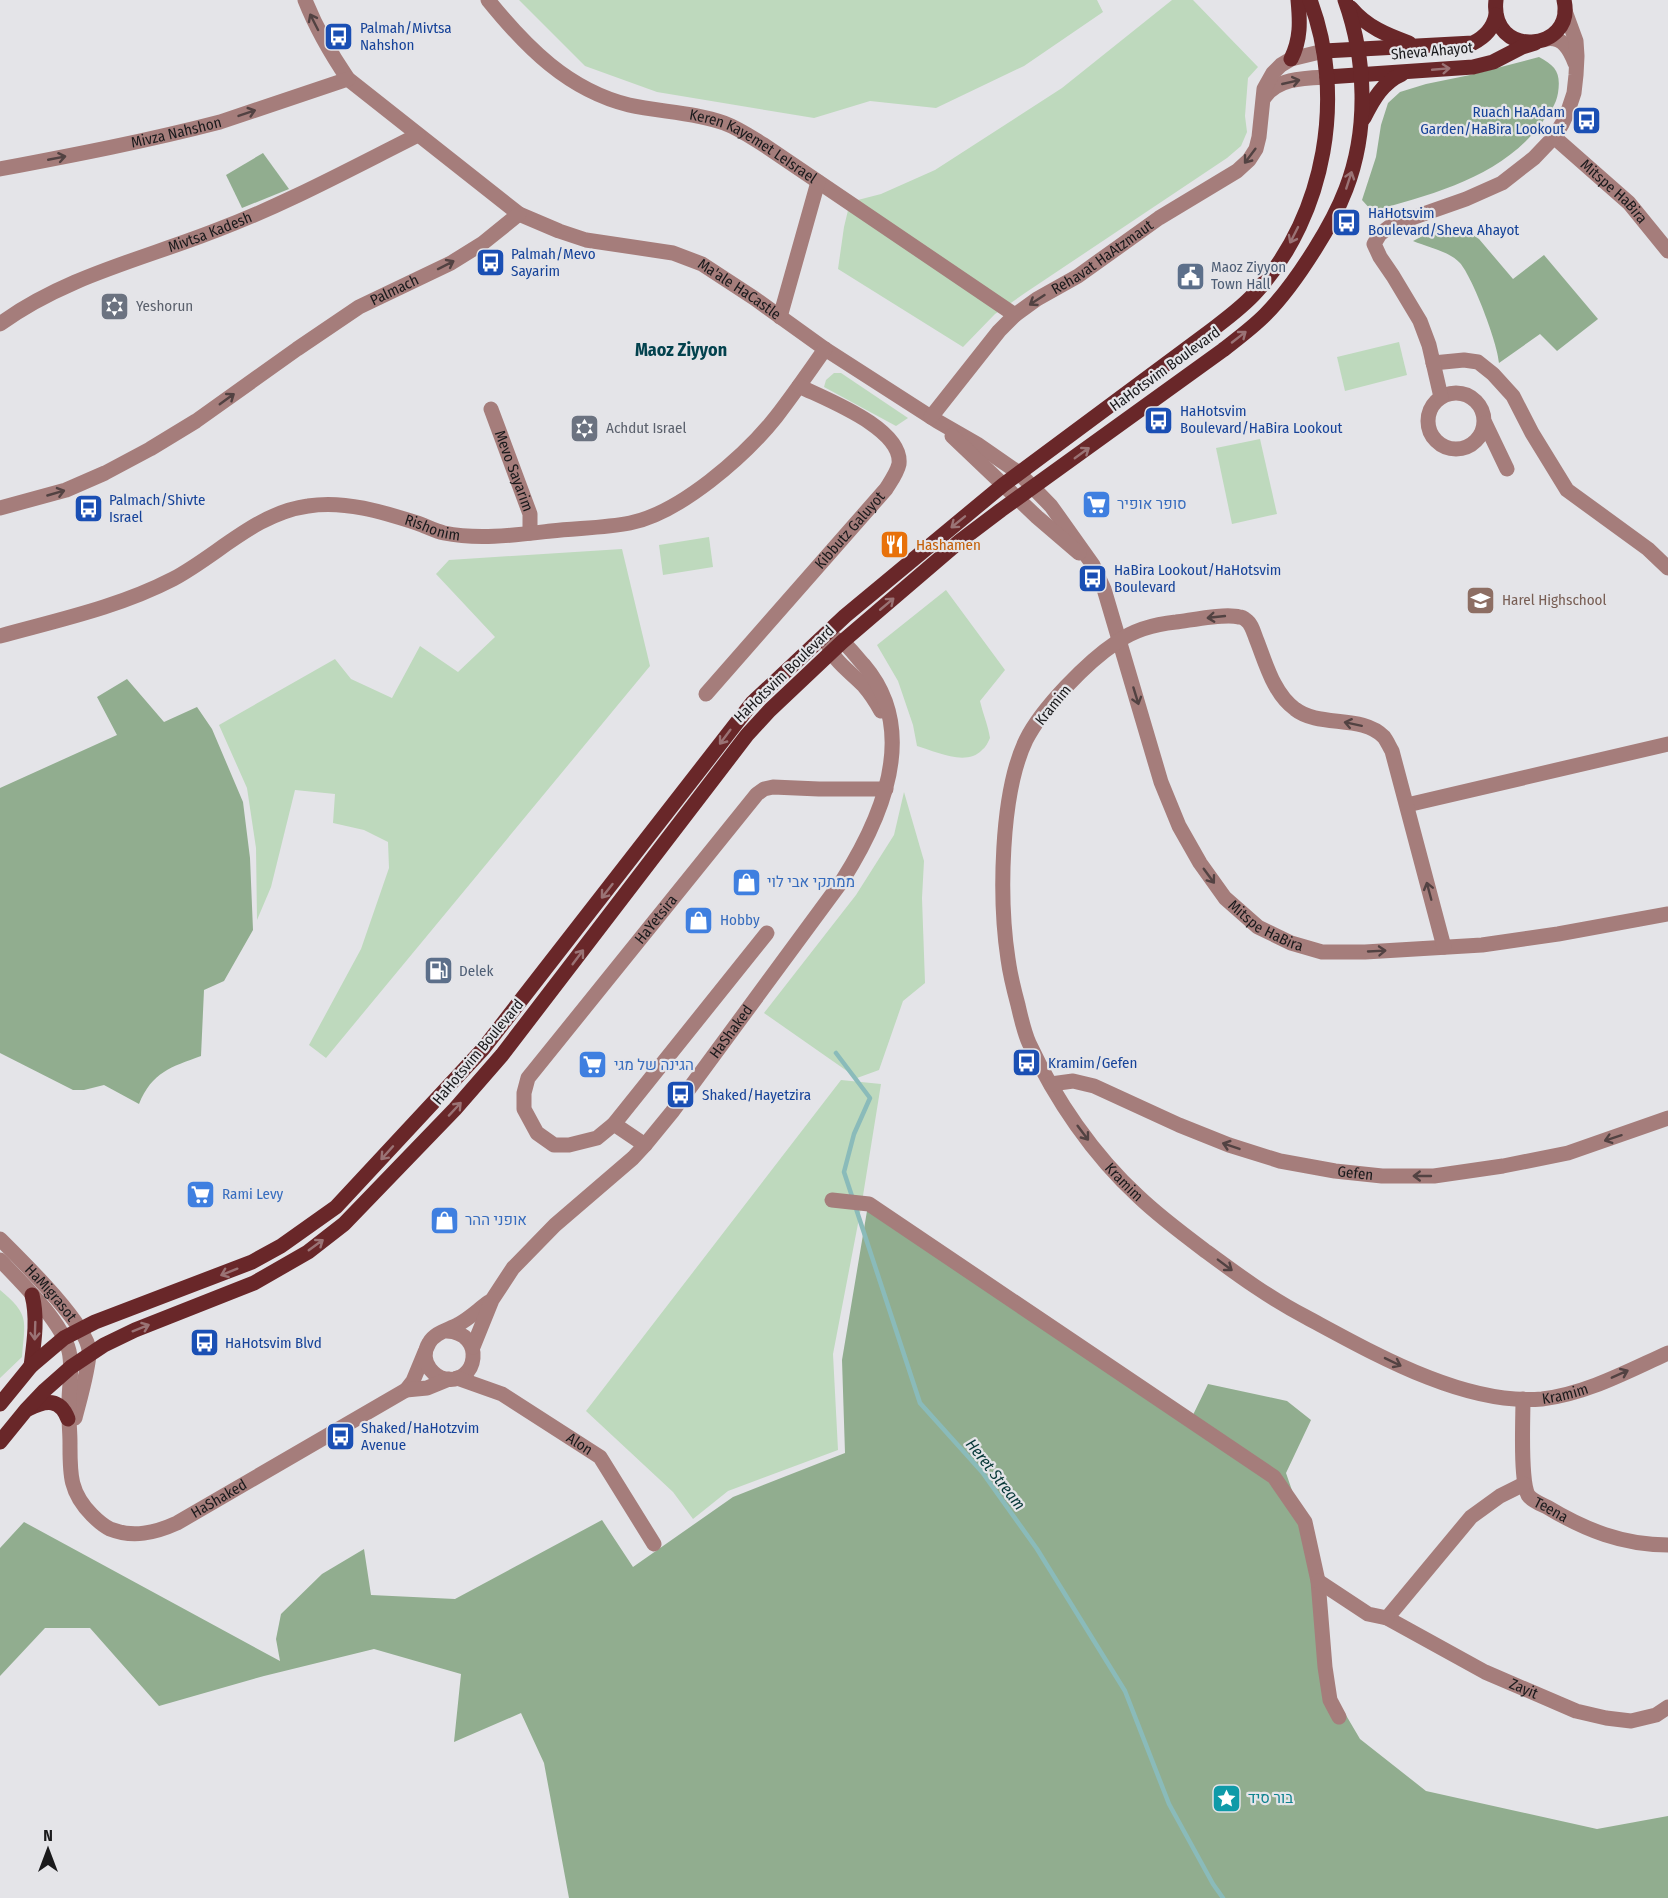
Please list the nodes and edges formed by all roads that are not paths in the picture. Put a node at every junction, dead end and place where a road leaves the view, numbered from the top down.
1 (304, 0) edge
2 (488, 0) edge
3 (1298, 0) edge
4 (1310, 0) edge
5 (1346, 1) edge
6 (1496, 4) edge
7 (1565, 4) edge
8 (1540, 41) junction
9 (1424, 47) junction
10 (1359, 48) junction
11 (1324, 51) junction
12 (1291, 59) junction
13 (1407, 72) junction
14 (1361, 74) junction
15 (1576, 75) junction
16 (1327, 77) junction
17 (348, 79) junction
18 (1262, 101) junction
19 (1361, 123) junction
20 (418, 135) junction
21 (1554, 137) junction
22 (0, 169) edge
23 (818, 182) junction
24 (519, 214) junction
25 (1668, 224) edge
26 (1654, 233) junction
27 (1668, 251) edge
28 (1015, 315) junction
29 (780, 317) junction
30 (0, 324) edge
31 (825, 349) junction
32 (1433, 363) junction
33 (799, 386) junction
34 (1441, 397) junction
35 (491, 409) dead end
36 (934, 419) junction
37 (1485, 423) junction
38 (1507, 469) dead end
39 (1019, 473) junction
40 (1003, 485) junction
41 (1034, 487) junction
42 (1017, 498) junction
43 (0, 508) edge
44 (530, 533) junction
45 (1093, 565) junction
46 (1668, 568) edge
47 (825, 635) junction
48 (0, 636) edge
49 (1119, 640) junction
50 (842, 642) junction
51 (830, 653) junction
52 (706, 694) dead end
53 (891, 732) junction
54 (1668, 744) edge
55 (886, 789) junction
56 (1407, 806) junction
57 (1668, 914) edge
58 (767, 933) dead end
59 (1444, 947) junction
60 (1051, 1084) junction
61 (1668, 1118) edge
62 (614, 1124) junction
63 (645, 1145) junction
64 (832, 1200) dead end
65 (0, 1239) edge
66 (0, 1260) edge
67 (32, 1295) junction
68 (492, 1300) junction
69 (80, 1330) junction
70 (447, 1331) junction
71 (64, 1338) junction
72 (473, 1351) junction
73 (425, 1352) junction
74 (1668, 1353) edge
75 (89, 1355) junction
76 (31, 1366) junction
77 (71, 1367) junction
78 (453, 1379) junction
79 (406, 1390) junction
80 (502, 1394) junction
81 (1523, 1399) junction
82 (0, 1404) edge
83 (26, 1410) junction
84 (68, 1419) junction
85 (0, 1442) edge
86 (70, 1445) junction
87 (1524, 1484) junction
88 (654, 1544) dead end
89 (1668, 1545) edge
90 (1318, 1581) junction
91 (1387, 1618) junction
92 (1668, 1707) edge
93 (1339, 1717) dead end

17 -> 1 street
2 - 23 street, Keren Kayemet LeIsrael
3 - 12 main road
4 - 11 main road, HaHotsvim Boulevard
5 - 9 main road
5 - 10 main road, HaHotsvim Boulevard
6 - 8 main road
6 - 9 main road, Sheva Ahayot
7 - 8 main road
7 - 15 street
13 -> 8 main road, Sheva Ahayot
8 - 15 street
9 - 10 main road, Sheva Ahayot
10 - 11 main road, Sheva Ahayot
10 - 14 main road, HaHotsvim Boulevard
11 - 12 street, Rehavat HaAtzmaut
11 - 16 main road, HaHotsvim Boulevard
12 - 18 street, Rehavat HaAtzmaut
13 - 14 main road, Sheva Ahayot
13 - 19 main road
14 - 16 main road, Sheva Ahayot
14 - 19 main road, HaHotsvim Boulevard
15 - 21 street
18 -> 16 street
16 -> 39 main road, HaHotsvim Boulevard
17 - 20 street
22 -> 17 street, Mivza Nahshon
18 -> 28 street, Rehavat HaAtzmaut
41 -> 19 main road, HaHotsvim Boulevard
20 - 24 street
20 - 30 street, Mivtsa Kadesh
21 - 26 street, Mitspe HaBira
21 - 32 street
23 - 28 street, Keren Kayemet LeIsrael
23 - 29 street
24 - 29 street, Ma'ale HaCastle
43 -> 24 street, Palmach
25 - 26 street
26 - 27 street, Mitspe HaBira
28 - 36 street, Rehavat HaAtzmaut
29 - 31 street, Ma'ale HaCastle
31 - 33 street, Rishonim
31 - 36 street, Ma'ale HaCastle
32 - 34 street
32 - 46 street
33 - 44 street, Rishonim
33 - 52 street, Kibbutz Galuyot
34 - 37 street
34 - 37 street
35 - 44 street, Mevo Sayarim
36 - 39 street, Ma'ale HaCastle
36 - 40 street, Ma'ale HaCastle
37 - 38 street
39 - 40 main road, HaHotsvim Boulevard
39 - 41 street, Ma'ale HaCastle
40 - 42 street, Mitspe HaBira
40 -> 47 main road, HaHotsvim Boulevard
41 - 42 main road, HaHotsvim Boulevard
41 - 45 street, Mitspe HaBira
42 - 45 street, Mitspe HaBira
50 -> 42 main road, HaHotsvim Boulevard
44 - 48 street, Rishonim
45 - 49 street, Mitspe HaBira
47 - 50 street
47 - 51 street
47 -> 69 main road, HaHotsvim Boulevard
56 -> 49 street, Kramim
49 -> 59 street, Mitspe HaBira
49 - 60 street, Kramim
50 - 51 main road, HaHotsvim Boulevard
50 - 53 street
51 - 53 street
75 -> 51 main road, HaHotsvim Boulevard
53 - 55 street
54 - 56 street
55 - 62 street, HaYetsira
55 - 63 street, HaShaked
59 -> 56 street
57 - 59 street, Mitspe HaBira
58 - 62 street, HaYetsira
61 -> 60 street, Gefen
60 -> 81 street, Kramim
62 - 63 street
63 - 68 street, HaShaked
64 - 90 street
65 - 69 street, HaMigrasot
66 - 67 street, HaMigrasot
67 - 71 street, HaMigrasot
67 -> 76 main road
68 - 70 street, HaShaked
68 - 72 street, HaShaked
69 - 71 main road, HaHotsvim Boulevard
69 - 75 street, HaMigrasot
70 - 72 street
70 - 73 street
71 - 76 main road, HaHotsvim Boulevard
71 - 77 street, HaMigrasot
72 - 78 street
72 - 80 street, Alon
73 - 78 street
73 - 79 street
81 -> 74 street, Kramim
75 - 77 main road, HaHotsvim Boulevard
75 - 86 street, HaShaked
76 - 82 main road, HaHotsvim Boulevard
77 - 83 main road, HaHotsvim Boulevard
77 - 84 street, HaShaked
78 - 79 street, HaShaked
78 - 80 street, Alon
79 - 86 street, HaShaked
80 - 88 street, Alon
81 - 87 street, Teena
83 - 84 main road
83 - 85 main road, HaHotsvim Boulevard
84 - 86 street, HaShaked
87 - 89 street, Teena
87 - 91 street
90 - 91 street, Zayit
90 - 93 street
91 - 92 street, Zayit

